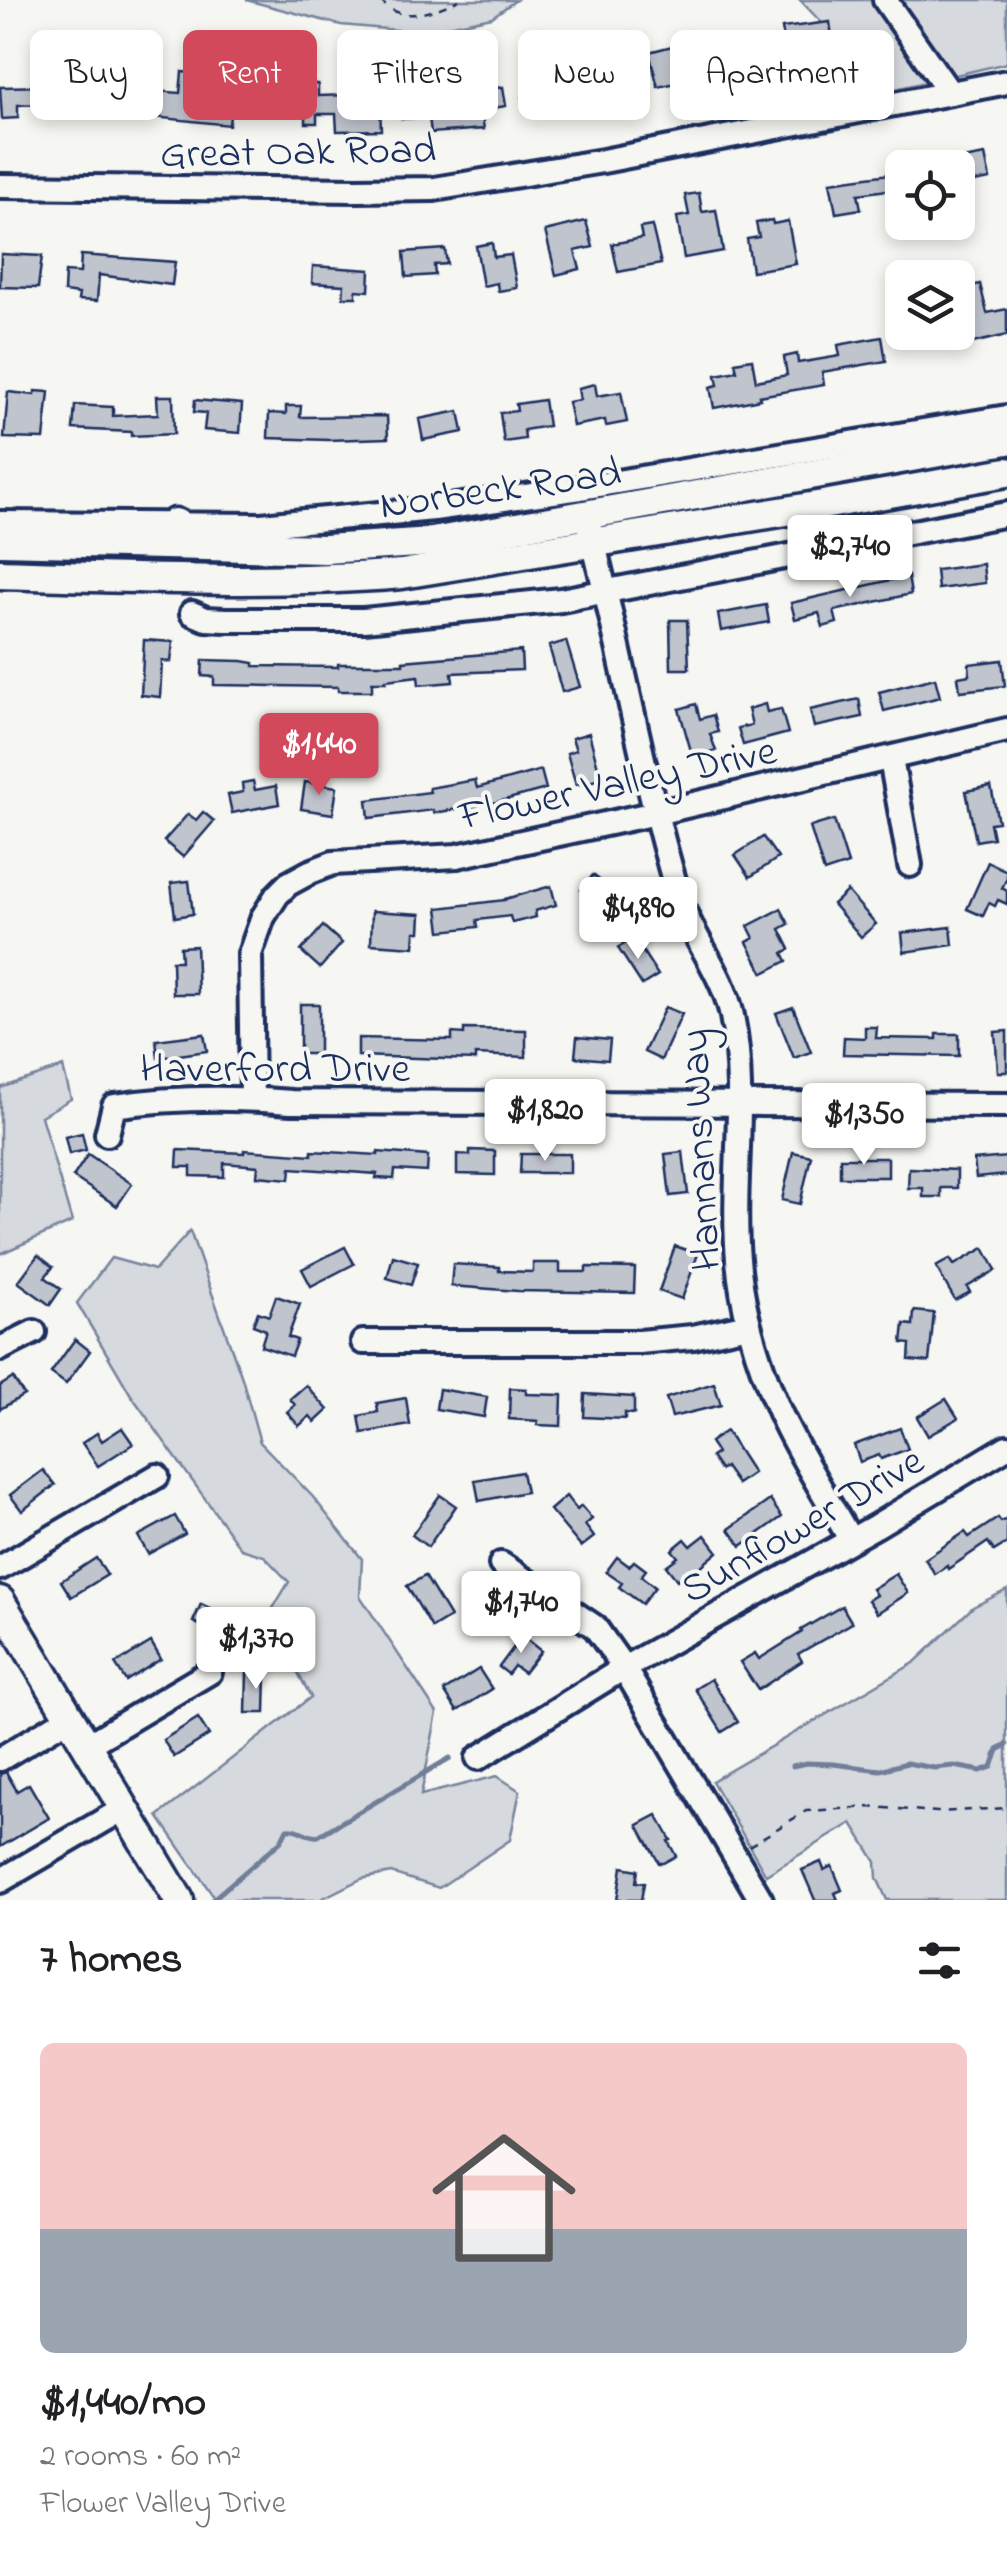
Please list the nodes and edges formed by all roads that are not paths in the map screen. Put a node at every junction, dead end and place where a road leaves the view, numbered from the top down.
1 (884, 0) edge
2 (1007, 82) edge
3 (950, 93) junction
4 (0, 186) edge
5 (1001, 430) edge
6 (1007, 472) edge
7 (1007, 514) edge
8 (587, 516) junction
9 (0, 523) edge
10 (175, 523) junction
11 (0, 542) edge
12 (594, 544) junction
13 (263, 547) junction
14 (0, 574) edge
15 (604, 590) junction
16 (192, 613) dead end
17 (1007, 730) edge
18 (891, 759) junction
19 (656, 813) junction
20 (910, 865) dead end
21 (252, 1099) junction
22 (738, 1105) junction
23 (1007, 1105) edge
24 (107, 1134) dead end
25 (748, 1325) junction
26 (34, 1332) dead end
27 (364, 1342) dead end
28 (0, 1350) edge
29 (1007, 1447) edge
30 (157, 1476) dead end
31 (850, 1539) junction
32 (501, 1564) dead end
33 (0, 1568) edge
34 (0, 1601) edge
35 (624, 1668) junction
36 (210, 1672) dead end
37 (70, 1717) junction
38 (86, 1746) junction
39 (478, 1758) dead end
40 (0, 1759) edge
41 (125, 1808) junction
42 (0, 1881) edge
43 (180, 1900) edge
44 (761, 1900) edge

1 - 3 street
2 - 3 street, Great Oak Road
3 - 4 street, Great Oak Road
5 - 8 main road, Norbeck Road
5 - 10 street
6 - 12 main road, Norbeck Road
7 - 15 street
8 - 12 street, Hannans Way
8 - 13 main road, Norbeck Road
9 - 10 street
10 - 13 main road
11 - 13 main road, Norbeck Road
12 - 14 main road, Norbeck Road
12 - 15 street, Hannans Way
15 - 16 street
15 - 19 street, Hannans Way
17 - 18 street, Flower Valley Drive
18 - 19 street, Flower Valley Drive
18 - 20 street
19 - 21 street, Flower Valley Drive
19 - 22 street, Hannans Way
21 - 22 street, Haverford Drive
21 - 24 street, Haverford Drive
22 - 23 street, Haverford Drive
22 - 25 street, Hannans Way
25 - 27 street
25 - 31 street, Hannans Way
26 - 28 street
29 - 31 street, Sunflower Drive
30 - 33 street
31 - 35 street, Sunflower Drive
32 - 35 street
34 - 37 main road
35 - 39 street, Sunflower Drive
35 - 44 street
36 - 38 street
37 - 38 main road
37 - 40 street
38 - 41 main road
41 - 42 street
41 - 43 main road

